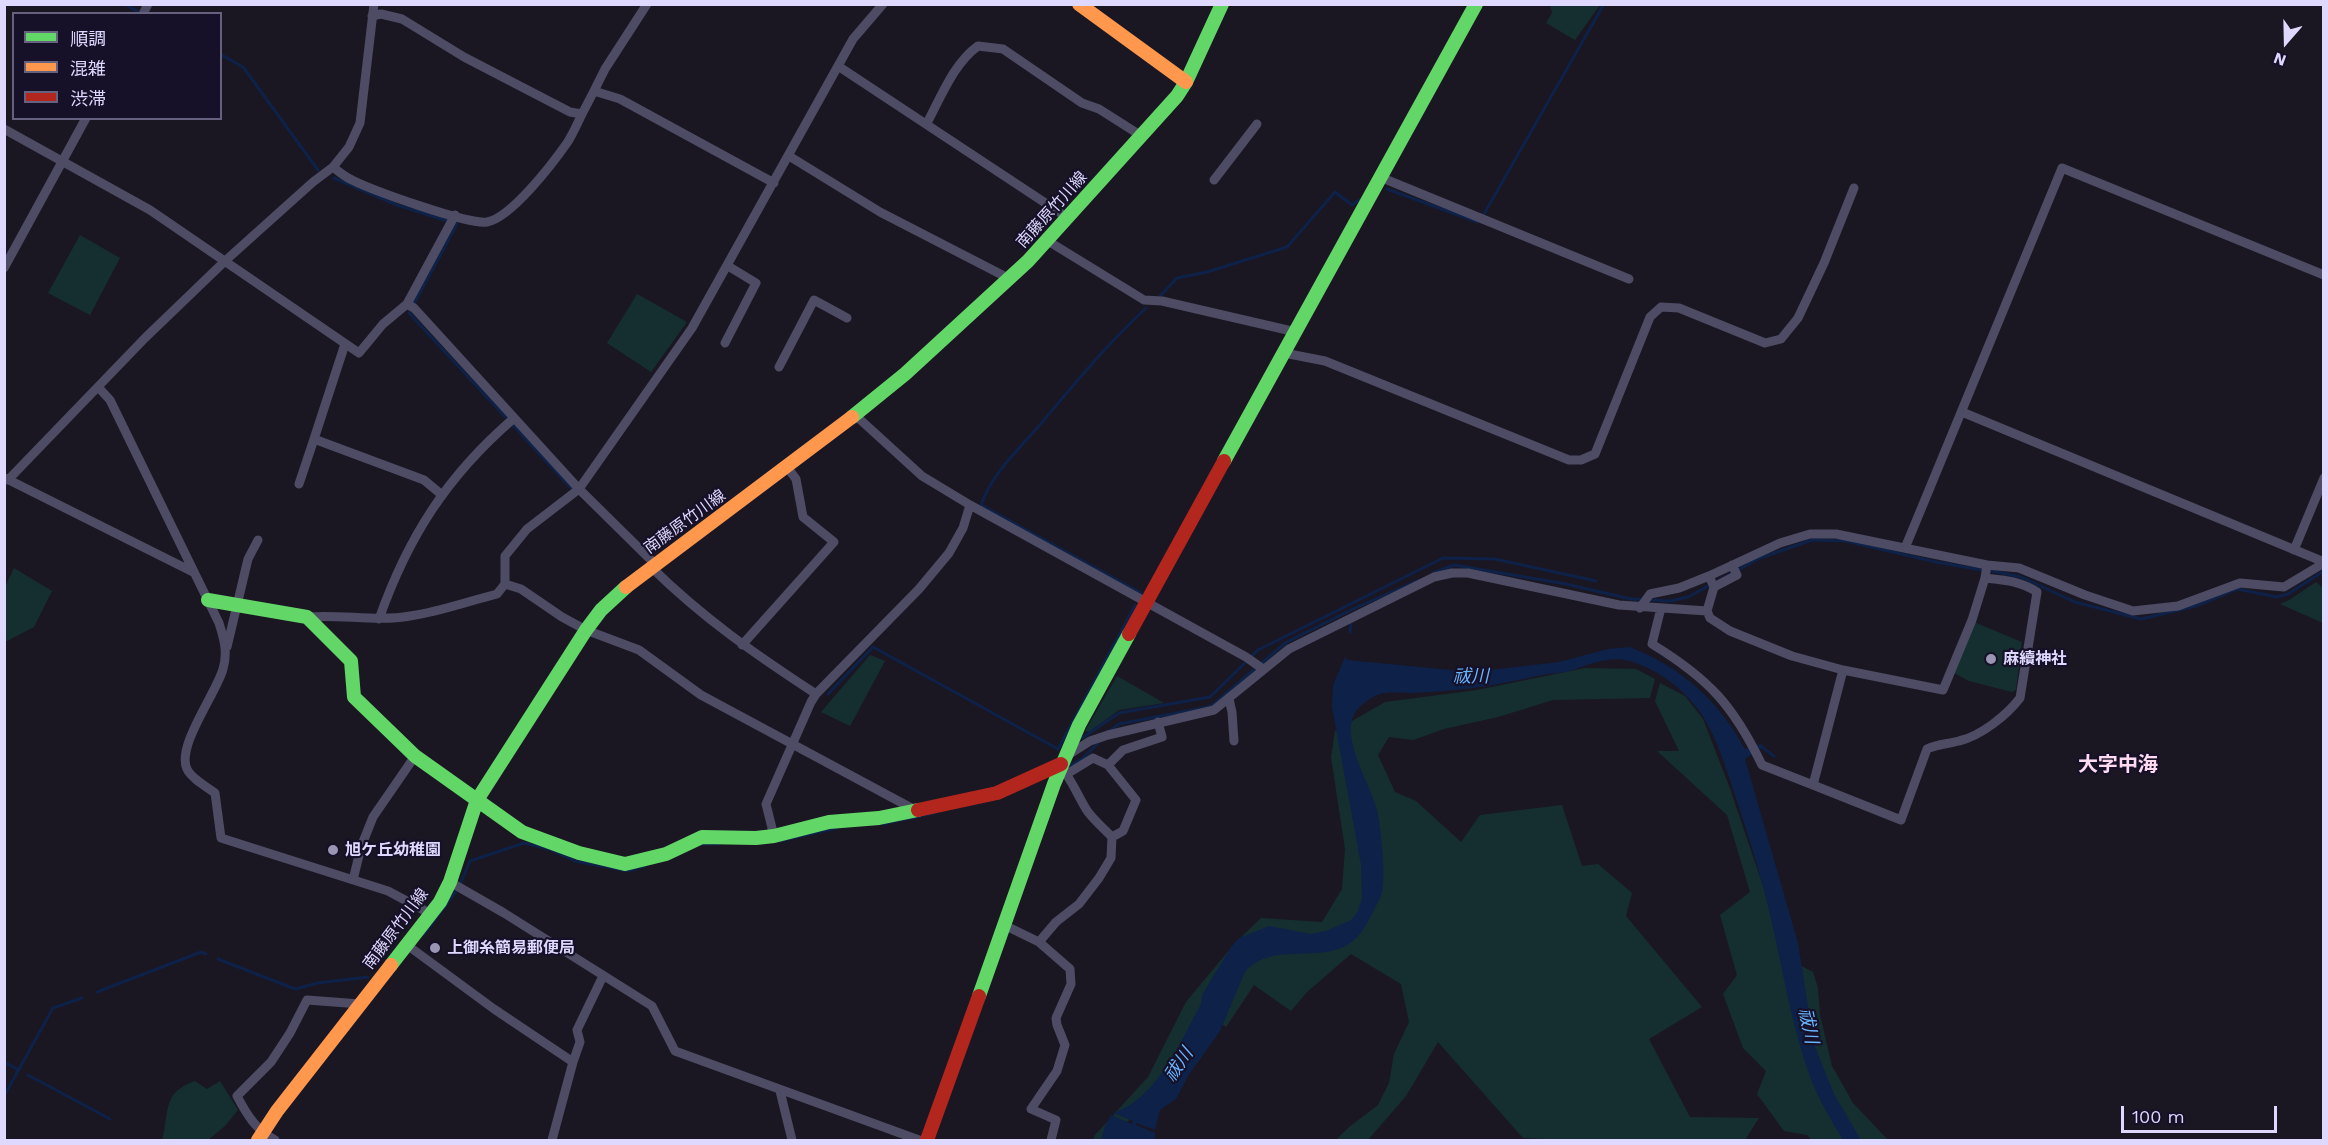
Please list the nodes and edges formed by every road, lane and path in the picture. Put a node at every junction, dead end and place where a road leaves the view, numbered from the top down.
1 (374, 4) edge
2 (647, 4) edge
3 (883, 4) edge
4 (1079, 4) edge
5 (1222, 4) edge
6 (1476, 4) edge
7 (372, 16) junction
8 (838, 66) junction
9 (1186, 82) junction
10 (594, 91) junction
11 (582, 114) junction
12 (85, 120) edge
13 (927, 123) junction
14 (1257, 124) dead end
15 (4, 129) edge
16 (1140, 135) junction
17 (789, 156) junction
18 (63, 161) junction
19 (333, 167) junction
20 (1380, 177) junction
21 (1214, 180) dead end
22 (774, 183) junction
23 (1854, 188) dead end
24 (455, 216) junction
25 (1068, 218) junction
26 (1048, 241) junction
27 (225, 261) junction
28 (728, 266) junction
29 (4, 268) edge
30 (2324, 275) edge
31 (1010, 279) junction
32 (1629, 279) dead end
33 (410, 306) junction
34 (847, 318) dead end
35 (1296, 332) junction
36 (725, 343) dead end
37 (345, 344) junction
38 (1284, 354) junction
39 (779, 367) dead end
40 (98, 387) junction
41 (1962, 412) junction
42 (854, 414) junction
43 (511, 421) junction
44 (314, 439) junction
45 (787, 467) junction
46 (2324, 478) edge
47 (6, 479) edge
48 (299, 484) dead end
49 (579, 489) junction
50 (442, 495) junction
51 (970, 505) junction
52 (258, 540) dead end
53 (1905, 548) junction
54 (2294, 550) junction
55 (2324, 563) edge
56 (1732, 565) junction
57 (1986, 565) junction
58 (653, 566) junction
59 (193, 572) junction
60 (1709, 576) junction
61 (1985, 578) junction
62 (505, 584) junction
63 (1714, 587) junction
64 (208, 600) junction
65 (1148, 603) junction
66 (237, 605) junction
67 (1640, 608) junction
68 (1661, 608) junction
69 (1707, 611) junction
70 (307, 617) junction
71 (379, 619) junction
72 (586, 630) junction
73 (742, 645) junction
74 (226, 647) junction
75 (1261, 668) junction
76 (1844, 670) junction
77 (816, 694) junction
78 (1229, 699) junction
79 (1158, 722) junction
80 (1234, 741) dead end
81 (793, 742) junction
82 (415, 756) junction
83 (1108, 765) junction
84 (1063, 766) junction
85 (1813, 785) junction
86 (477, 800) junction
87 (917, 811) junction
88 (774, 836) junction
89 (1112, 837) junction
90 (353, 880) junction
91 (450, 882) junction
92 (431, 914) junction
93 (1004, 925) junction
94 (1039, 942) junction
95 (407, 945) junction
96 (603, 976) junction
97 (360, 1004) junction
98 (573, 1062) junction
99 (780, 1090) junction
100 (260, 1137) edge
101 (275, 1140) edge
102 (552, 1140) edge
103 (792, 1140) edge
104 (919, 1140) edge
105 (927, 1140) edge
106 (1051, 1140) edge

1 - 7 street
2 - 10 street
3 - 8 street
4 - 9 street
5 - 9 street, 南藤原竹川線
6 - 20 street
7 - 11 street
7 - 19 street
8 - 13 street
8 - 17 street
9 - 16 street, 南藤原竹川線
10 - 11 street
10 - 22 street
11 - 24 street
12 - 18 street
13 - 16 street
13 - 25 street
14 - 21 street
15 - 18 street
16 - 25 street, 南藤原竹川線
17 - 22 street
17 - 31 street
18 - 27 street
18 - 29 street
19 - 24 street
19 - 27 street
20 - 32 street
20 - 35 street
22 - 28 street
23 - 38 street
24 - 33 street
25 - 26 street, 南藤原竹川線
26 - 31 street, 南藤原竹川線
26 - 35 street
27 - 37 street
27 - 40 street
28 - 36 street
28 - 49 street
30 - 41 street
31 - 42 street, 南藤原竹川線
33 - 37 street
33 - 43 street
34 - 39 street
35 - 38 street
37 - 44 street
38 - 65 street
40 - 47 street
40 - 59 street
41 - 53 street
41 - 54 street
42 - 45 street, 南藤原竹川線
42 - 51 street
43 - 49 street
43 - 50 street
44 - 48 street
44 - 50 street
45 - 58 street, 南藤原竹川線
45 - 73 street
46 - 54 street
47 - 59 street
49 - 58 street
49 - 62 street
50 - 71 street
51 - 65 street
51 - 77 street
52 - 66 street
53 - 56 street
53 - 57 street
54 - 55 street
55 - 57 street
56 - 60 street
56 - 63 street
57 - 61 street
58 - 72 street, 南藤原竹川線
58 - 73 street
59 - 64 street
60 - 63 street
60 - 67 street
61 - 76 street
61 - 85 street
62 - 71 street
62 - 72 street
63 - 69 street
64 - 66 street
64 - 74 street
65 - 75 street
65 - 84 street
66 - 70 street
66 - 74 street
67 - 68 street
67 - 75 street
68 - 69 street
68 - 85 street
69 - 76 street
70 - 71 street
70 - 82 street
72 - 81 street
72 - 86 street, 南藤原竹川線
73 - 77 street
74 - 90 street
75 - 78 street
76 - 85 street
77 - 81 street
78 - 79 street
78 - 80 street
79 - 83 street
79 - 84 street
81 - 87 street
81 - 88 street
82 - 86 street
82 - 90 street
83 - 84 street
83 - 89 street
84 - 87 street
84 - 89 street
84 - 93 street
86 - 88 street
86 - 91 street, 南藤原竹川線
87 - 88 street
89 - 94 street
90 - 92 street
91 - 92 street, 南藤原竹川線
91 - 96 street
92 - 95 street, 南藤原竹川線
93 - 94 street
93 - 105 street
94 - 106 street
95 - 97 street, 南藤原竹川線
95 - 98 street
96 - 98 street
96 - 99 street
97 - 100 street, 南藤原竹川線
97 - 100 street
98 - 102 street
99 - 103 street
99 - 104 street
100 - 101 street

